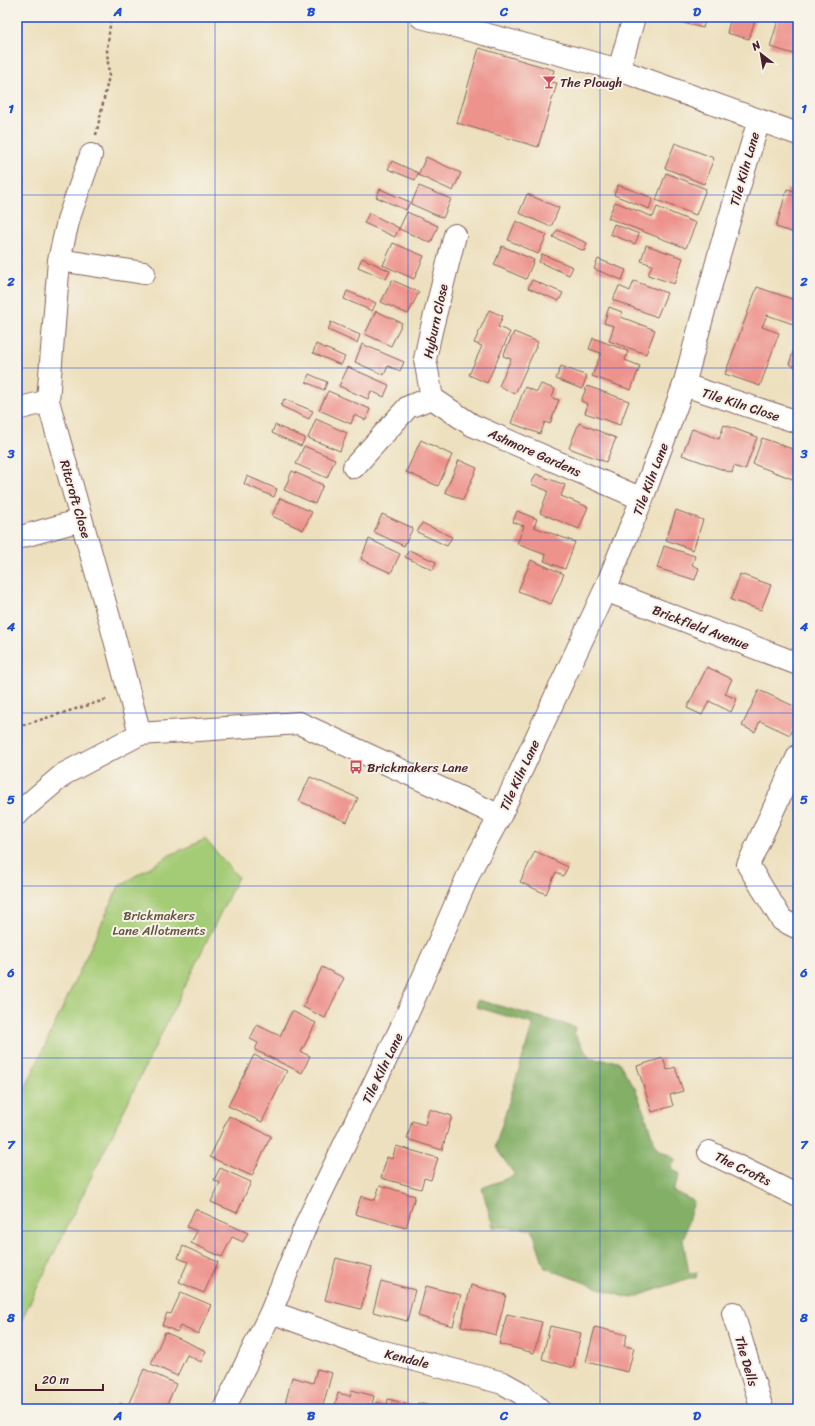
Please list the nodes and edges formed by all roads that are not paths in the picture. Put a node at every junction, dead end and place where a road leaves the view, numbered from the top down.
1 (421, 17) edge
2 (634, 17) edge
3 (619, 70) junction
4 (759, 120) junction
5 (798, 134) edge
6 (91, 155) road end
7 (455, 236) dead end
8 (59, 260) junction
9 (144, 273) dead end
10 (684, 385) junction
11 (432, 398) junction
12 (48, 400) junction
13 (17, 408) edge
14 (798, 422) edge
15 (354, 467) dead end
16 (642, 499) junction
17 (81, 520) junction
18 (17, 538) edge
19 (605, 590) junction
20 (798, 664) edge
21 (140, 734) junction
22 (798, 756) edge
23 (17, 814) edge
24 (500, 816) junction
25 (798, 928) edge
26 (709, 1152) dead end
27 (798, 1196) edge
28 (271, 1312) junction
29 (733, 1313) dead end
30 (224, 1409) edge
31 (540, 1409) edge
32 (762, 1409) edge

1 - 3 street
2 - 3 street
3 - 4 street
4 - 5 street
4 - 10 street, Tile Kiln Lane
6 - 8 street, Ritcroft Close
7 - 11 street, Hyburn Close
8 - 9 street
8 - 12 street, Ritcroft Close
10 - 14 street, Tile Kiln Close
10 - 16 street, Tile Kiln Lane
11 - 15 street
11 - 16 street, Ashmore Gardens
12 - 13 street
12 - 17 street, Ritcroft Close
16 - 19 street, Tile Kiln Lane
17 - 18 street
17 - 21 street, Ritcroft Close
19 - 20 street, Brickfield Avenue
19 - 24 street, Tile Kiln Lane
21 - 23 street
21 - 24 street
22 - 25 street
24 - 28 street, Tile Kiln Lane
26 - 27 street, The Crofts
28 - 30 street, Tile Kiln Lane
28 - 31 street, Kendale
29 - 32 street, The Dells

